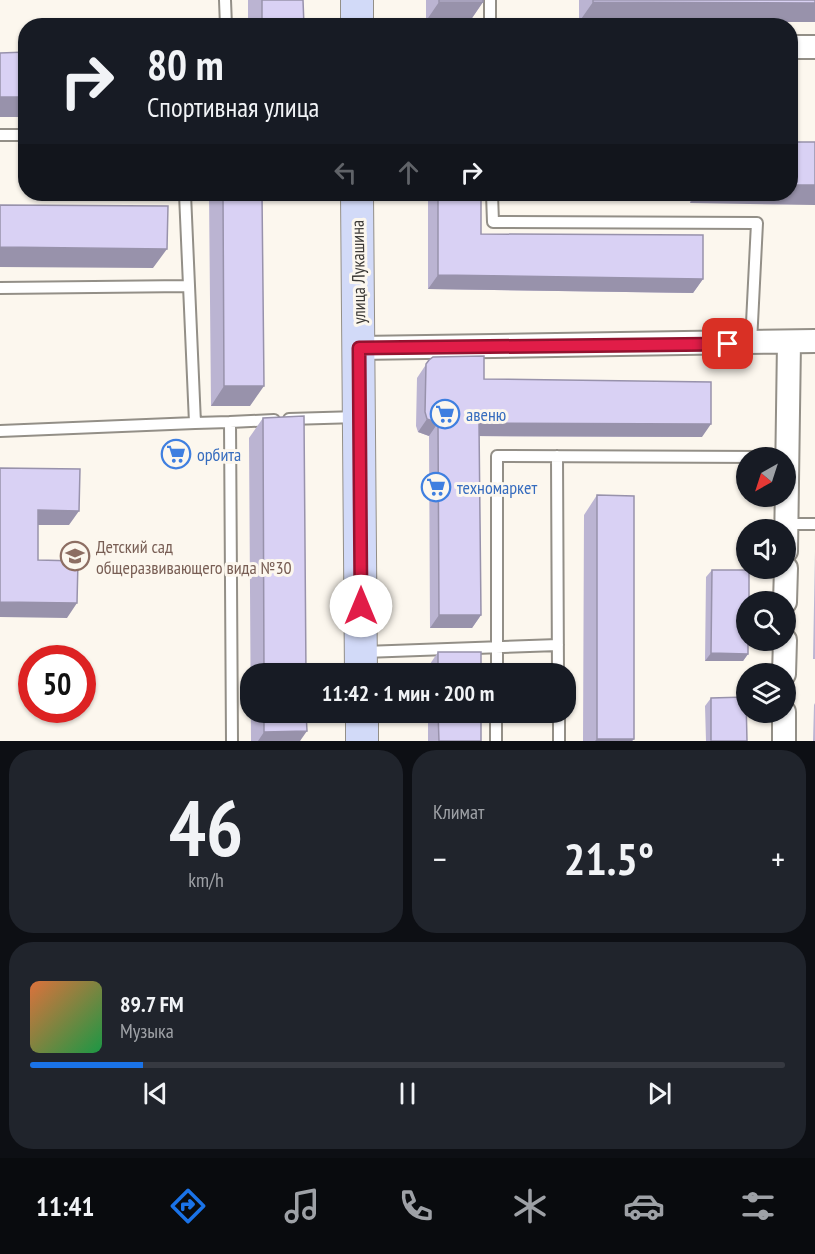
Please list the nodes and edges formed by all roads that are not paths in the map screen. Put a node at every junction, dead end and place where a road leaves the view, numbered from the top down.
1 (225, 0) edge
2 (357, 0) edge
3 (490, 0) edge
4 (226, 18) edge
5 (357, 18) edge
6 (490, 18) edge
7 (798, 47) edge
8 (815, 47) edge
9 (0, 135) edge
10 (18, 135) edge
11 (185, 201) edge
12 (357, 201) edge
13 (492, 201) edge
14 (188, 286) junction
15 (0, 288) edge
16 (815, 341) edge
17 (789, 342) junction
18 (751, 344) junction
19 (359, 348) junction
20 (360, 417) junction
21 (230, 422) junction
22 (195, 423) junction
23 (0, 431) edge
24 (787, 447) edge
25 (557, 456) junction
26 (736, 457) edge
27 (796, 524) edge
28 (815, 524) edge
29 (558, 645) junction
30 (497, 647) junction
31 (361, 663) edge
32 (496, 663) edge
33 (558, 663) edge
34 (362, 723) edge
35 (496, 723) edge
36 (559, 723) edge
37 (784, 723) edge
38 (232, 741) edge
39 (362, 741) edge
40 (496, 741) edge
41 (559, 741) edge
42 (784, 741) edge

1 - 4 lane
2 - 5 main road
3 - 6 lane
7 - 8 street
9 - 10 lane
11 - 14 lane
12 - 19 main road, улица Лукашина
13 - 18 lane
14 - 15 lane
14 - 22 lane
16 - 17 street
17 - 18 street
17 - 24 street
18 - 19 street
19 - 20 main road, улица Лукашина
20 - 21 lane
20 - 31 main road, улица Лукашина
21 - 22 lane
21 - 38 lane
22 - 23 lane
25 - 26 lane
25 - 29 lane
25 - 30 lane
27 - 28 lane
29 - 30 lane
29 - 33 lane
30 - 31 lane
30 - 32 lane
34 - 39 main road
35 - 40 lane
36 - 41 lane
37 - 42 street

